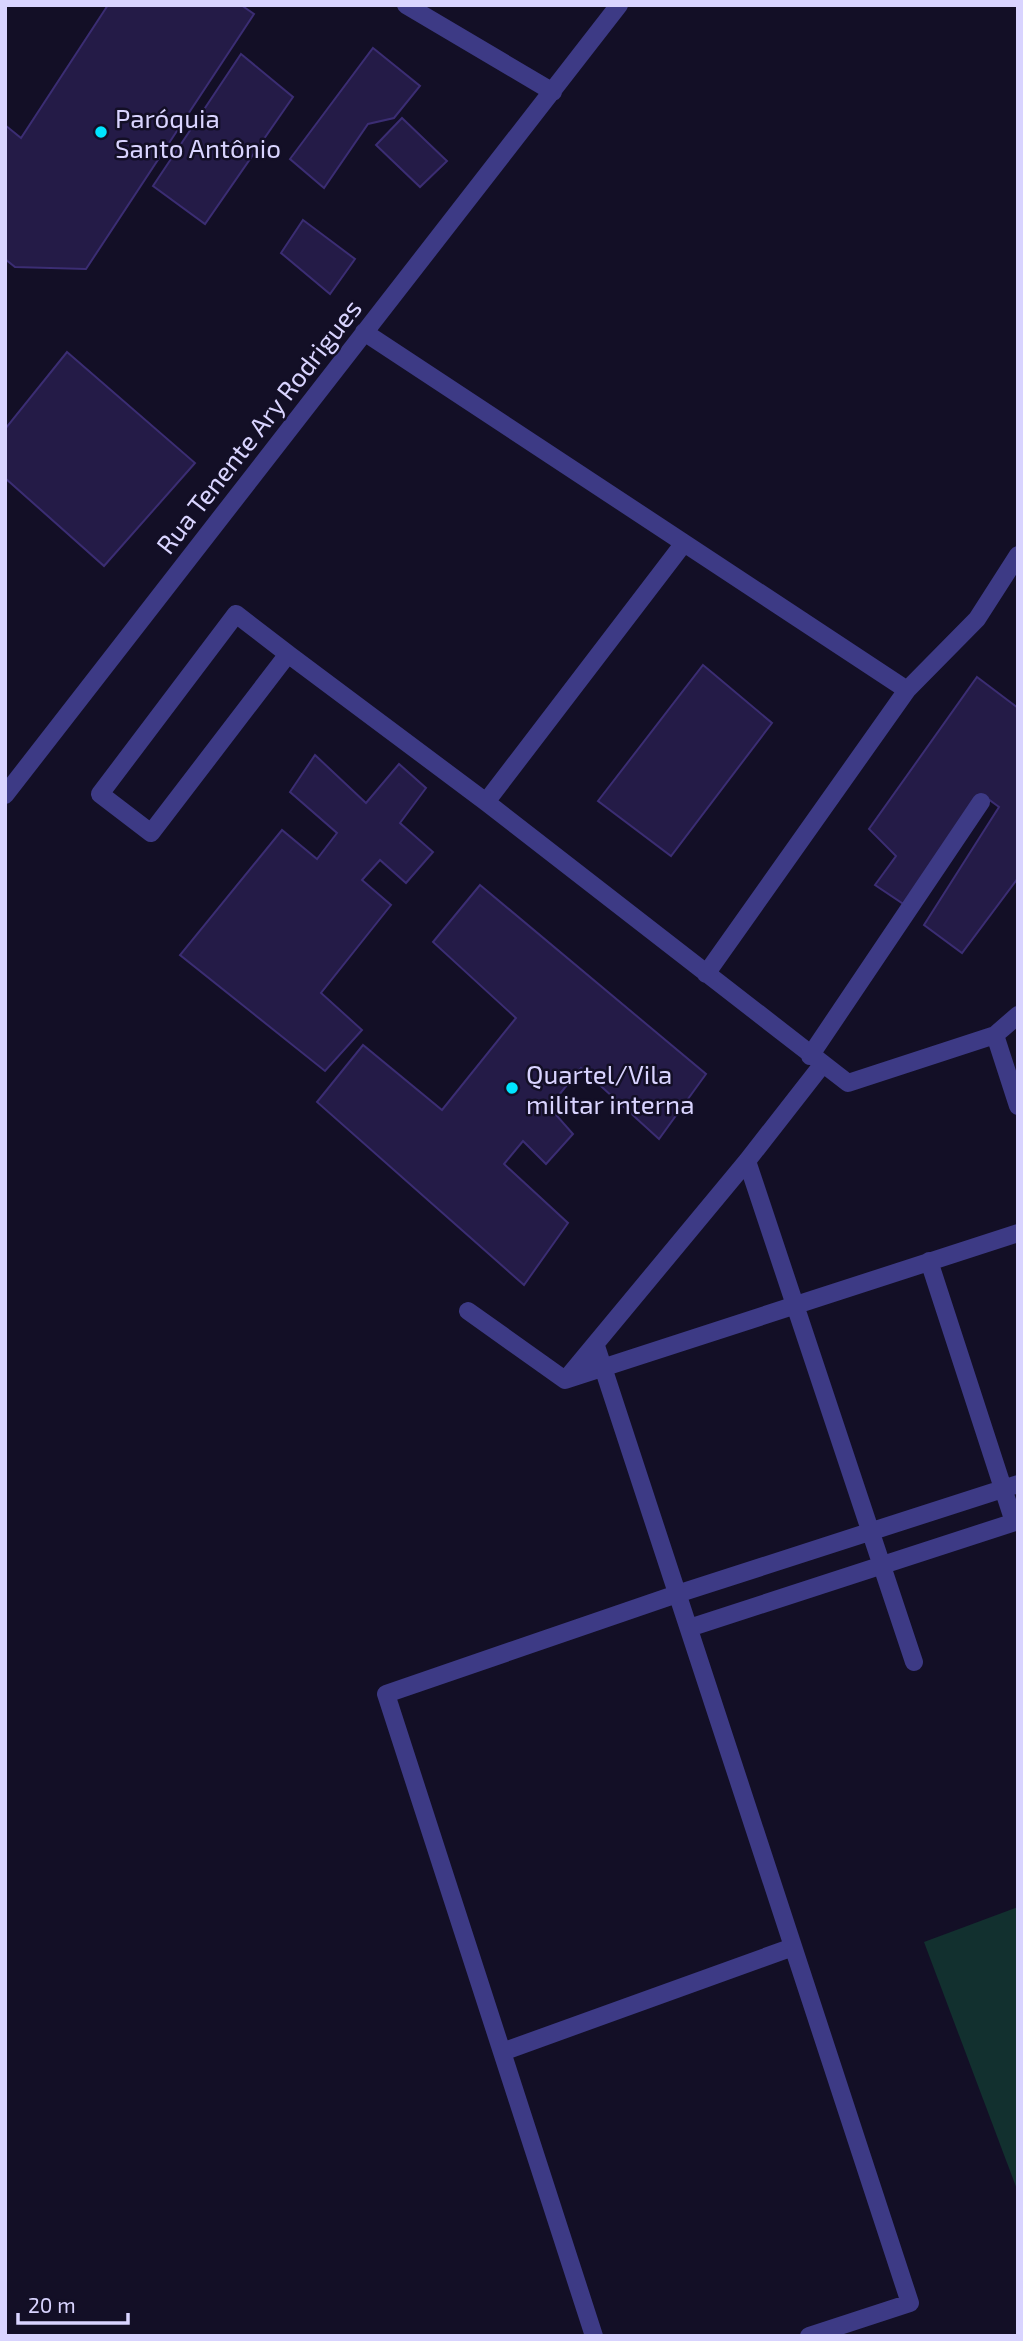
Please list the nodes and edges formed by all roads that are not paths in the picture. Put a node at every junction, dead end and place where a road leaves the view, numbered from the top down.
1 (407, 5) edge
2 (619, 5) edge
3 (553, 92) junction
4 (364, 332) junction
5 (684, 543) junction
6 (1018, 555) edge
7 (288, 654) junction
8 (907, 690) junction
9 (5, 795) edge
10 (486, 802) junction
11 (981, 802) dead end
12 (706, 974) junction
13 (1018, 1015) edge
14 (995, 1035) junction
15 (816, 1061) junction
16 (1018, 1106) edge
17 (747, 1161) junction
18 (1018, 1233) edge
19 (929, 1261) junction
20 (797, 1304) junction
21 (468, 1311) dead end
22 (596, 1346) junction
23 (603, 1367) junction
24 (565, 1380) junction
25 (1010, 1486) edge
26 (1016, 1521) edge
27 (871, 1531) junction
28 (882, 1565) junction
29 (677, 1594) junction
30 (689, 1628) junction
31 (914, 1662) dead end
32 (793, 1947) junction
33 (502, 2052) junction
34 (594, 2336) edge
35 (809, 2336) edge

1 - 3 street
2 - 3 street, Rua Tenente Ary Rodrigues
3 - 4 street, Rua Tenente Ary Rodrigues
4 - 5 street
4 - 9 street, Rua Tenente Ary Rodrigues
5 - 8 street
5 - 10 street
6 - 8 street
7 - 7 street
7 - 10 street
8 - 12 street
10 - 12 street
11 - 15 street
12 - 15 street
13 - 14 street
14 - 15 street
14 - 16 street
15 - 17 street
17 - 20 street
17 - 22 street
18 - 19 street
19 - 20 street
19 - 25 street
20 - 23 street
20 - 27 street
21 - 24 street
22 - 23 street
22 - 24 street
23 - 24 street
23 - 29 street
25 - 26 street
25 - 27 street
26 - 28 street
27 - 28 street
27 - 29 street
28 - 30 street
28 - 31 street
29 - 30 street
29 - 33 street
30 - 32 street
32 - 33 street
32 - 35 street
33 - 34 street

